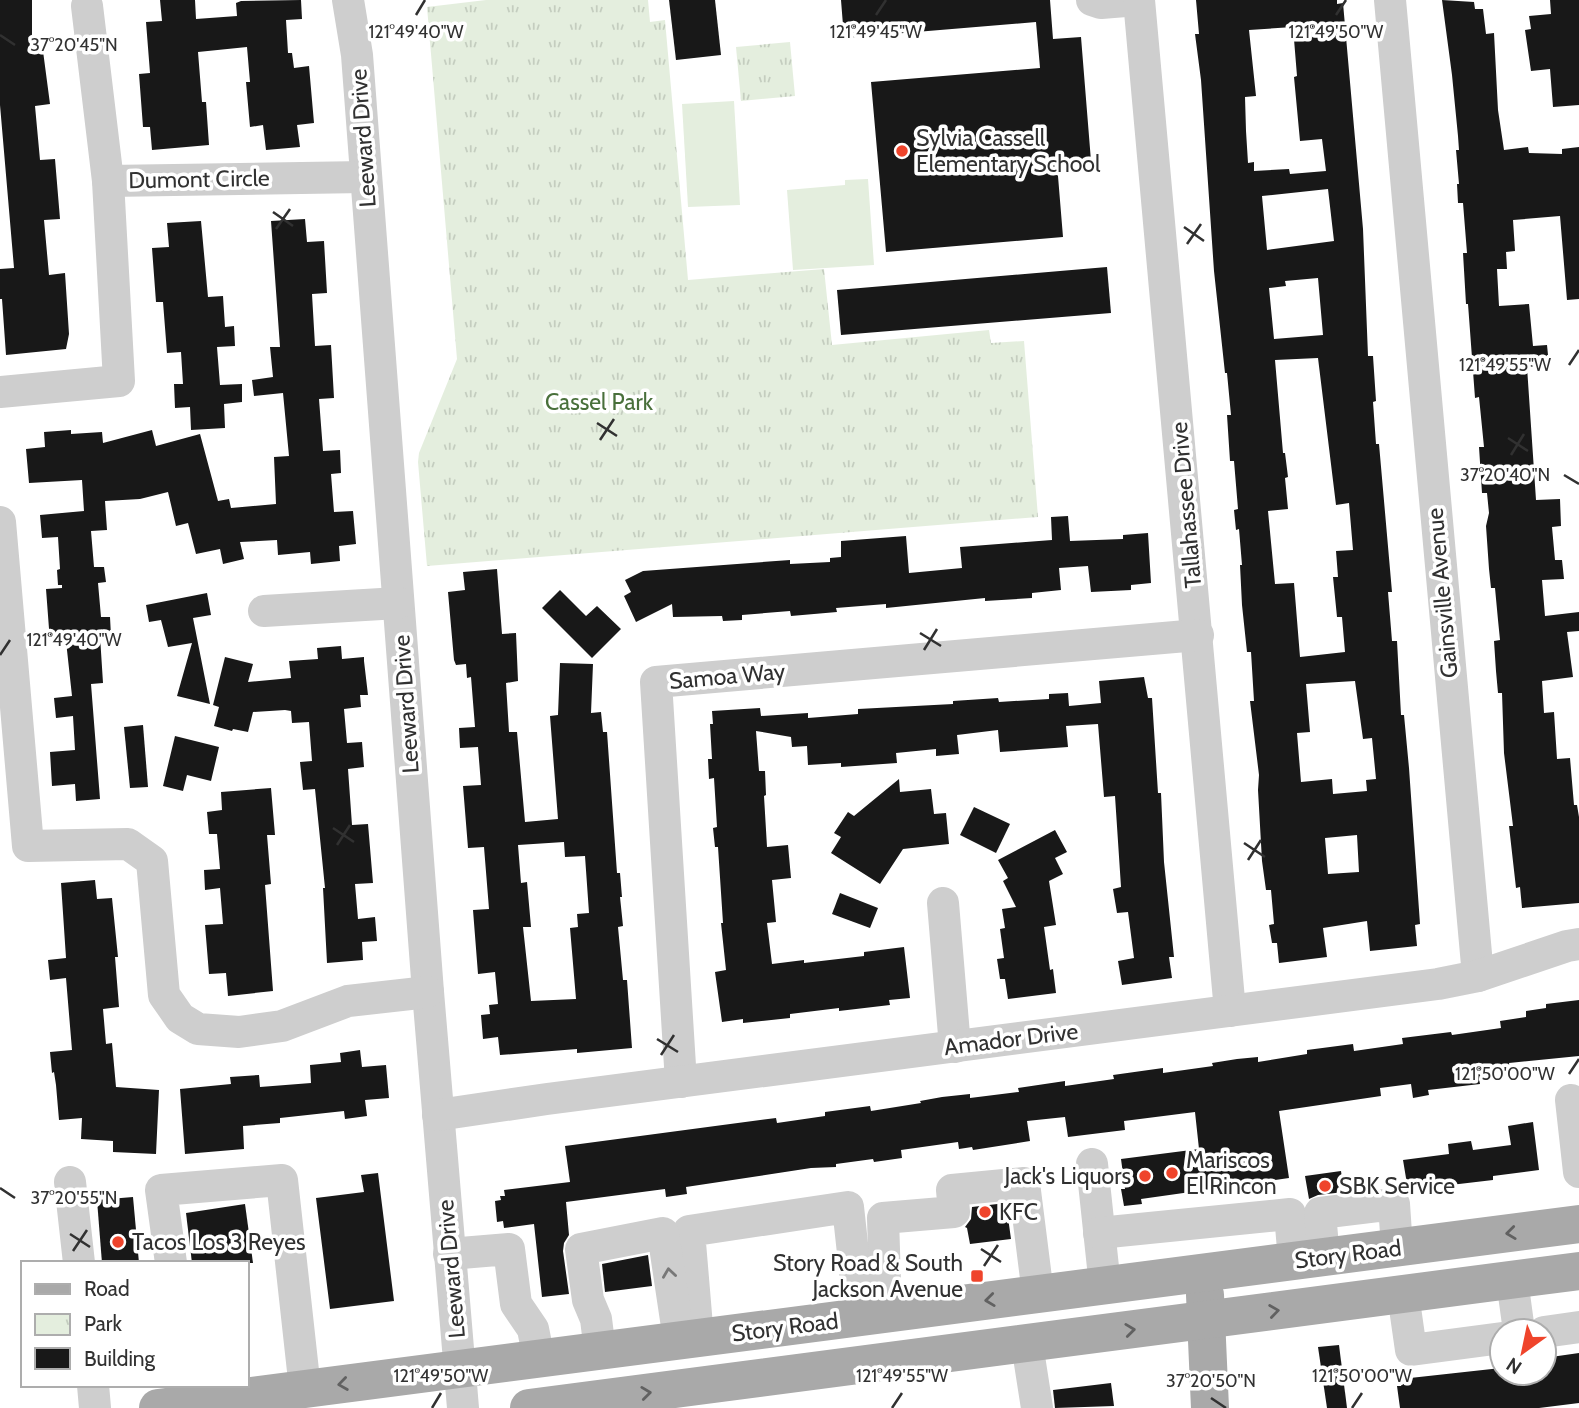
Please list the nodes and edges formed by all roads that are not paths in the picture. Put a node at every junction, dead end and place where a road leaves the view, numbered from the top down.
1 (348, 0) edge
2 (1092, 0) edge
3 (1139, 0) edge
4 (1390, 0) edge
5 (87, 5) dead end
6 (365, 177) junction
7 (108, 181) junction
8 (0, 391) edge
9 (0, 522) edge
10 (398, 603) junction
11 (264, 611) dead end
12 (1198, 635) junction
13 (943, 903) dead end
14 (1579, 944) edge
15 (1478, 976) junction
16 (428, 992) junction
17 (1230, 1011) junction
18 (955, 1046) junction
19 (681, 1082) junction
20 (1571, 1100) dead end
21 (438, 1115) junction
22 (1092, 1164) dead end
23 (1579, 1172) edge
24 (70, 1182) dead end
25 (1305, 1214) junction
26 (1579, 1224) edge
27 (1099, 1233) junction
28 (1397, 1248) junction
29 (449, 1254) junction
30 (1309, 1259) junction
31 (79, 1261) edge
32 (171, 1261) edge
33 (1579, 1271) edge
34 (1204, 1273) junction
35 (1512, 1280) junction
36 (1105, 1286) junction
37 (1038, 1294) junction
38 (1403, 1294) junction
39 (875, 1315) junction
40 (1516, 1317) edge
41 (1206, 1320) junction
42 (1579, 1327) edge
43 (1558, 1330) edge
44 (689, 1339) junction
45 (1488, 1340) edge
46 (1027, 1343) junction
47 (600, 1351) junction
48 (539, 1359) junction
49 (460, 1369) junction
50 (93, 1387) edge
51 (304, 1389) junction
52 (178, 1399) edge
53 (95, 1408) edge
54 (463, 1408) edge
55 (529, 1408) edge
56 (1037, 1408) edge
57 (1210, 1408) edge

1 - 6 street, Leeward Drive
2 - 3 street
3 - 12 street, Tallahassee Drive
4 - 15 street, Gainsville Avenue
5 - 7 street
6 - 7 street, Dumont Circle
6 - 10 street, Leeward Drive
7 - 8 street, Dumont Circle
9 - 16 street
10 - 11 street
10 - 16 street, Leeward Drive
12 - 17 street, Tallahassee Drive
12 - 19 street, Samoa Way
13 - 18 street
14 - 15 street, Amador Drive
15 - 17 street, Amador Drive
16 - 21 street, Leeward Drive
17 - 18 street, Amador Drive
18 - 19 street, Amador Drive
19 - 21 street, Amador Drive
20 - 23 street
21 - 29 street, Leeward Drive
22 - 27 street
24 - 31 street
25 - 27 street
25 - 28 street
25 - 30 street
26 -> 28 main road, Story Road
27 - 36 street
28 - 30 main road, Story Road
29 - 48 street
29 - 49 street, Leeward Drive
30 - 34 main road, Story Road
32 - 51 street
33 - 35 main road, Story Road
34 - 36 main road, Story Road
34 - 41 main road
35 - 38 main road, Story Road
35 - 40 street
36 - 37 main road, Story Road
37 -> 39 main road, Story Road
37 - 39 street
41 -> 38 main road, Story Road
38 - 45 street
39 - 44 main road, Story Road
39 - 44 street
46 -> 41 main road, Story Road
41 - 57 main road
42 - 43 street
44 - 47 main road, Story Road
44 -> 47 street
55 -> 46 main road, Story Road
46 - 56 street
47 - 48 main road, Story Road
48 - 49 main road, Story Road
49 -> 51 main road, Story Road
49 - 54 street, Leeward Drive
50 - 53 street
51 - 52 main road, Story Road

